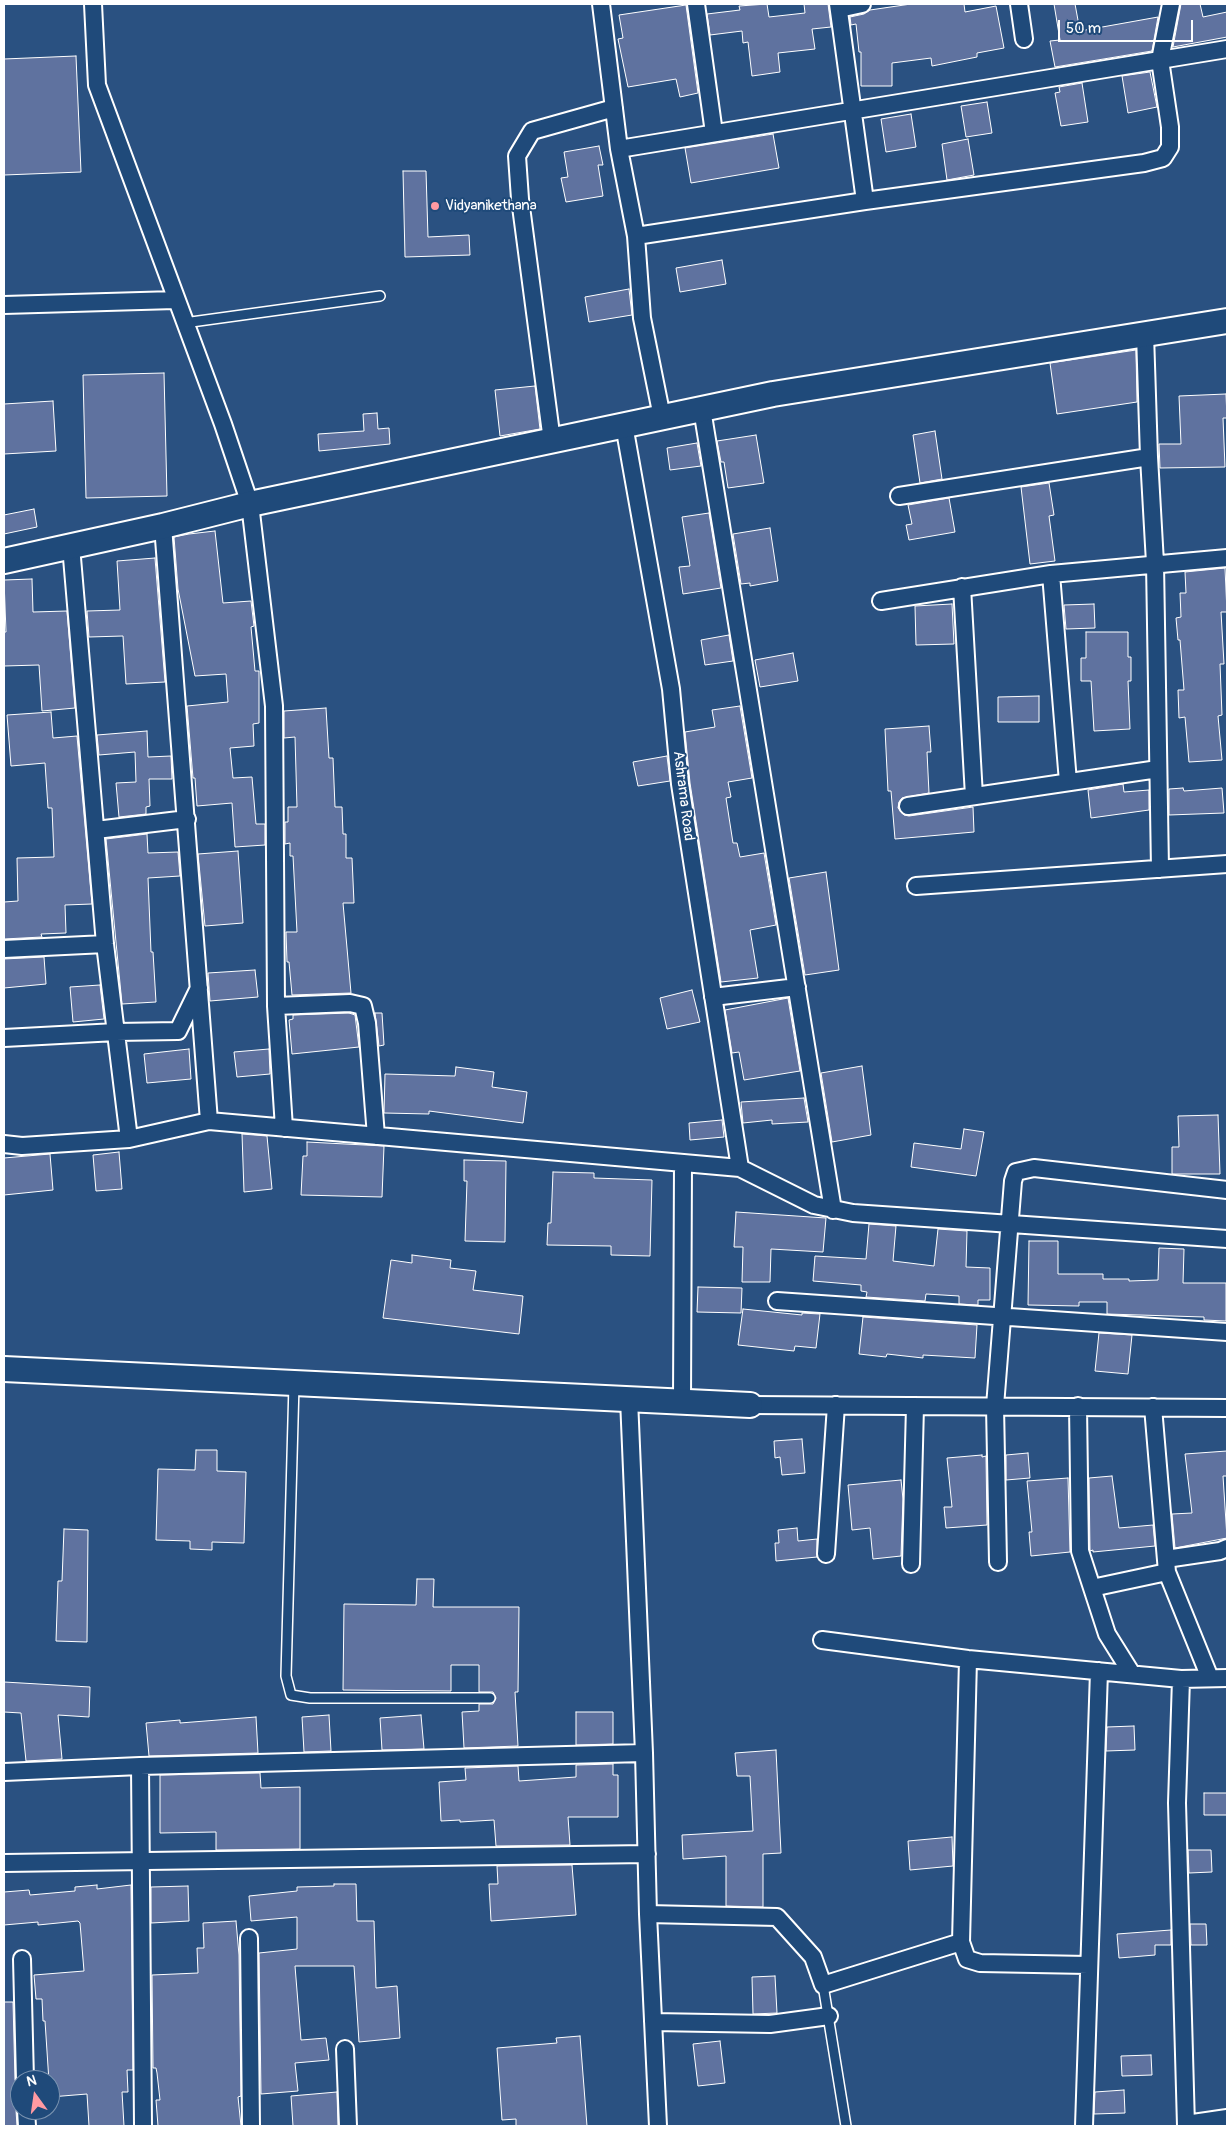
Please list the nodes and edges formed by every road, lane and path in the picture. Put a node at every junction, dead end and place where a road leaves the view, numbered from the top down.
1 (93, 4) edge
2 (601, 4) edge
3 (696, 4) edge
4 (862, 4) edge
5 (1019, 4) edge
6 (1171, 4) edge
7 (839, 6) edge
8 (1024, 39) dead end
9 (1227, 49) edge
10 (1160, 60) junction
11 (614, 108) junction
12 (852, 111) junction
13 (714, 133) junction
14 (619, 149) junction
15 (865, 201) junction
16 (636, 236) junction
17 (380, 296) dead end
18 (176, 300) junction
19 (4, 304) edge
20 (1227, 321) edge
21 (184, 323) junction
22 (1146, 334) junction
23 (702, 409) junction
24 (662, 418) junction
25 (624, 425) junction
26 (552, 441) junction
27 (1148, 457) junction
28 (899, 496) dead end
29 (250, 504) junction
30 (162, 526) junction
31 (71, 546) junction
32 (1227, 558) edge
33 (4, 561) edge
34 (1155, 563) junction
35 (1051, 574) junction
36 (962, 587) junction
37 (881, 602) dead end
38 (1158, 769) junction
39 (1068, 782) junction
40 (974, 796) junction
41 (908, 806) dead end
42 (187, 819) junction
43 (96, 830) junction
44 (1227, 864) edge
45 (1160, 869) junction
46 (916, 886) dead end
47 (105, 944) junction
48 (4, 948) edge
49 (796, 987) junction
50 (200, 988) junction
51 (713, 997) junction
52 (276, 1006) junction
53 (116, 1032) junction
54 (4, 1038) edge
55 (209, 1121) junction
56 (284, 1128) junction
57 (376, 1136) junction
58 (129, 1139) junction
59 (4, 1144) edge
60 (683, 1163) junction
61 (740, 1168) junction
62 (1227, 1190) edge
63 (833, 1210) junction
64 (1009, 1224) junction
65 (1227, 1239) edge
66 (777, 1301) dead end
67 (1004, 1316) junction
68 (1227, 1332) edge
69 (4, 1369) edge
70 (294, 1384) junction
71 (629, 1399) junction
72 (682, 1402) junction
73 (750, 1405) joint
74 (836, 1405) junction
75 (915, 1406) junction
76 (995, 1406) junction
77 (1078, 1406) junction
78 (1153, 1407) junction
79 (1227, 1408) edge
80 (1227, 1548) edge
81 (826, 1554) dead end
82 (998, 1562) dead end
83 (911, 1564) dead end
84 (1167, 1565) junction
85 (1092, 1588) junction
86 (822, 1640) dead end
87 (968, 1659) junction
88 (1098, 1671) junction
89 (1132, 1674) junction
90 (1181, 1678) junction
91 (1210, 1678) junction
92 (1227, 1678) edge
93 (490, 1698) dead end
94 (644, 1753) junction
95 (140, 1766) junction
96 (4, 1772) edge
97 (647, 1854) junction
98 (140, 1860) junction
99 (4, 1863) edge
100 (648, 1914) junction
101 (249, 1938) dead end
102 (961, 1942) junction
103 (22, 1959) dead end
104 (1088, 1965) junction
105 (823, 1985) junction
106 (829, 2016) junction
107 (653, 2022) junction
108 (344, 2049) dead end
109 (25, 2070) edge
110 (1227, 2118) edge
111 (1186, 2125) edge
112 (143, 2126) edge
113 (251, 2126) edge
114 (348, 2126) edge
115 (658, 2126) edge
116 (846, 2126) edge
117 (1084, 2126) edge

1 - 18 street
2 - 11 street
3 - 13 street
4 - 7 street
5 - 8 street
6 - 10 street
7 - 12 street
9 - 10 street
10 - 12 street
10 - 15 street
11 - 14 street
11 - 26 street
12 - 13 street
12 - 15 street
13 - 14 street
14 - 16 street
15 - 16 street
16 - 24 street
17 - 21 lane
18 - 19 street
18 - 21 street
20 - 22 street
21 - 29 street
22 - 23 street
22 - 27 street
23 - 24 street
23 - 49 street
24 - 25 street
25 - 26 street
25 - 51 street, Ashrama Road
26 - 29 street
27 - 28 street
27 - 34 street
29 - 30 street
29 - 52 street
30 - 31 street
30 - 42 street
31 - 33 street
31 - 43 street
32 - 34 street
34 - 35 street
34 - 38 street
35 - 36 street
35 - 39 street
36 - 37 street
36 - 40 street
38 - 39 street
38 - 45 street
39 - 40 street
40 - 41 street
42 - 43 street
42 - 50 street
43 - 47 street
44 - 45 street
45 - 46 street
47 - 48 street
47 - 53 street
49 - 51 street
49 - 63 street
50 - 53 street
50 - 55 street
51 - 61 street, Ashrama Road
52 - 56 street
52 - 57 street
53 - 54 street
53 - 58 street
55 - 56 street
55 - 58 street
56 - 57 street
57 - 60 street
58 - 59 street
60 - 61 street
60 - 72 street
61 - 63 street
62 - 64 street
63 - 64 street
64 - 65 street
64 - 67 street
66 - 67 street
67 - 68 street
67 - 76 street
69 - 70 street
70 - 71 street
70 - 93 lane
71 - 72 street
71 - 94 street
72 - 73 street
73 - 74 street
74 - 75 street
74 - 81 street
75 - 76 street
75 - 83 street
76 - 77 street
76 - 82 street
77 - 78 street
77 - 85 street
78 - 79 street
78 - 84 street
80 - 84 street
84 - 85 street
84 - 91 street
85 - 89 street
86 - 87 street
87 - 88 street
87 - 102 street
88 - 89 street
88 - 104 street
89 - 90 street
90 - 91 street
90 - 111 street
91 - 92 street
94 - 95 street
94 - 97 street
95 - 96 street
95 - 98 street
97 - 98 street
97 - 100 street
98 - 99 street
98 - 112 street
100 - 105 street
100 - 107 street
101 - 113 street
102 - 104 street
102 - 105 street
103 - 109 street
104 - 117 street
105 - 106 lane
106 - 107 street
106 - 116 lane
107 - 115 street
108 - 114 street
110 - 111 street

